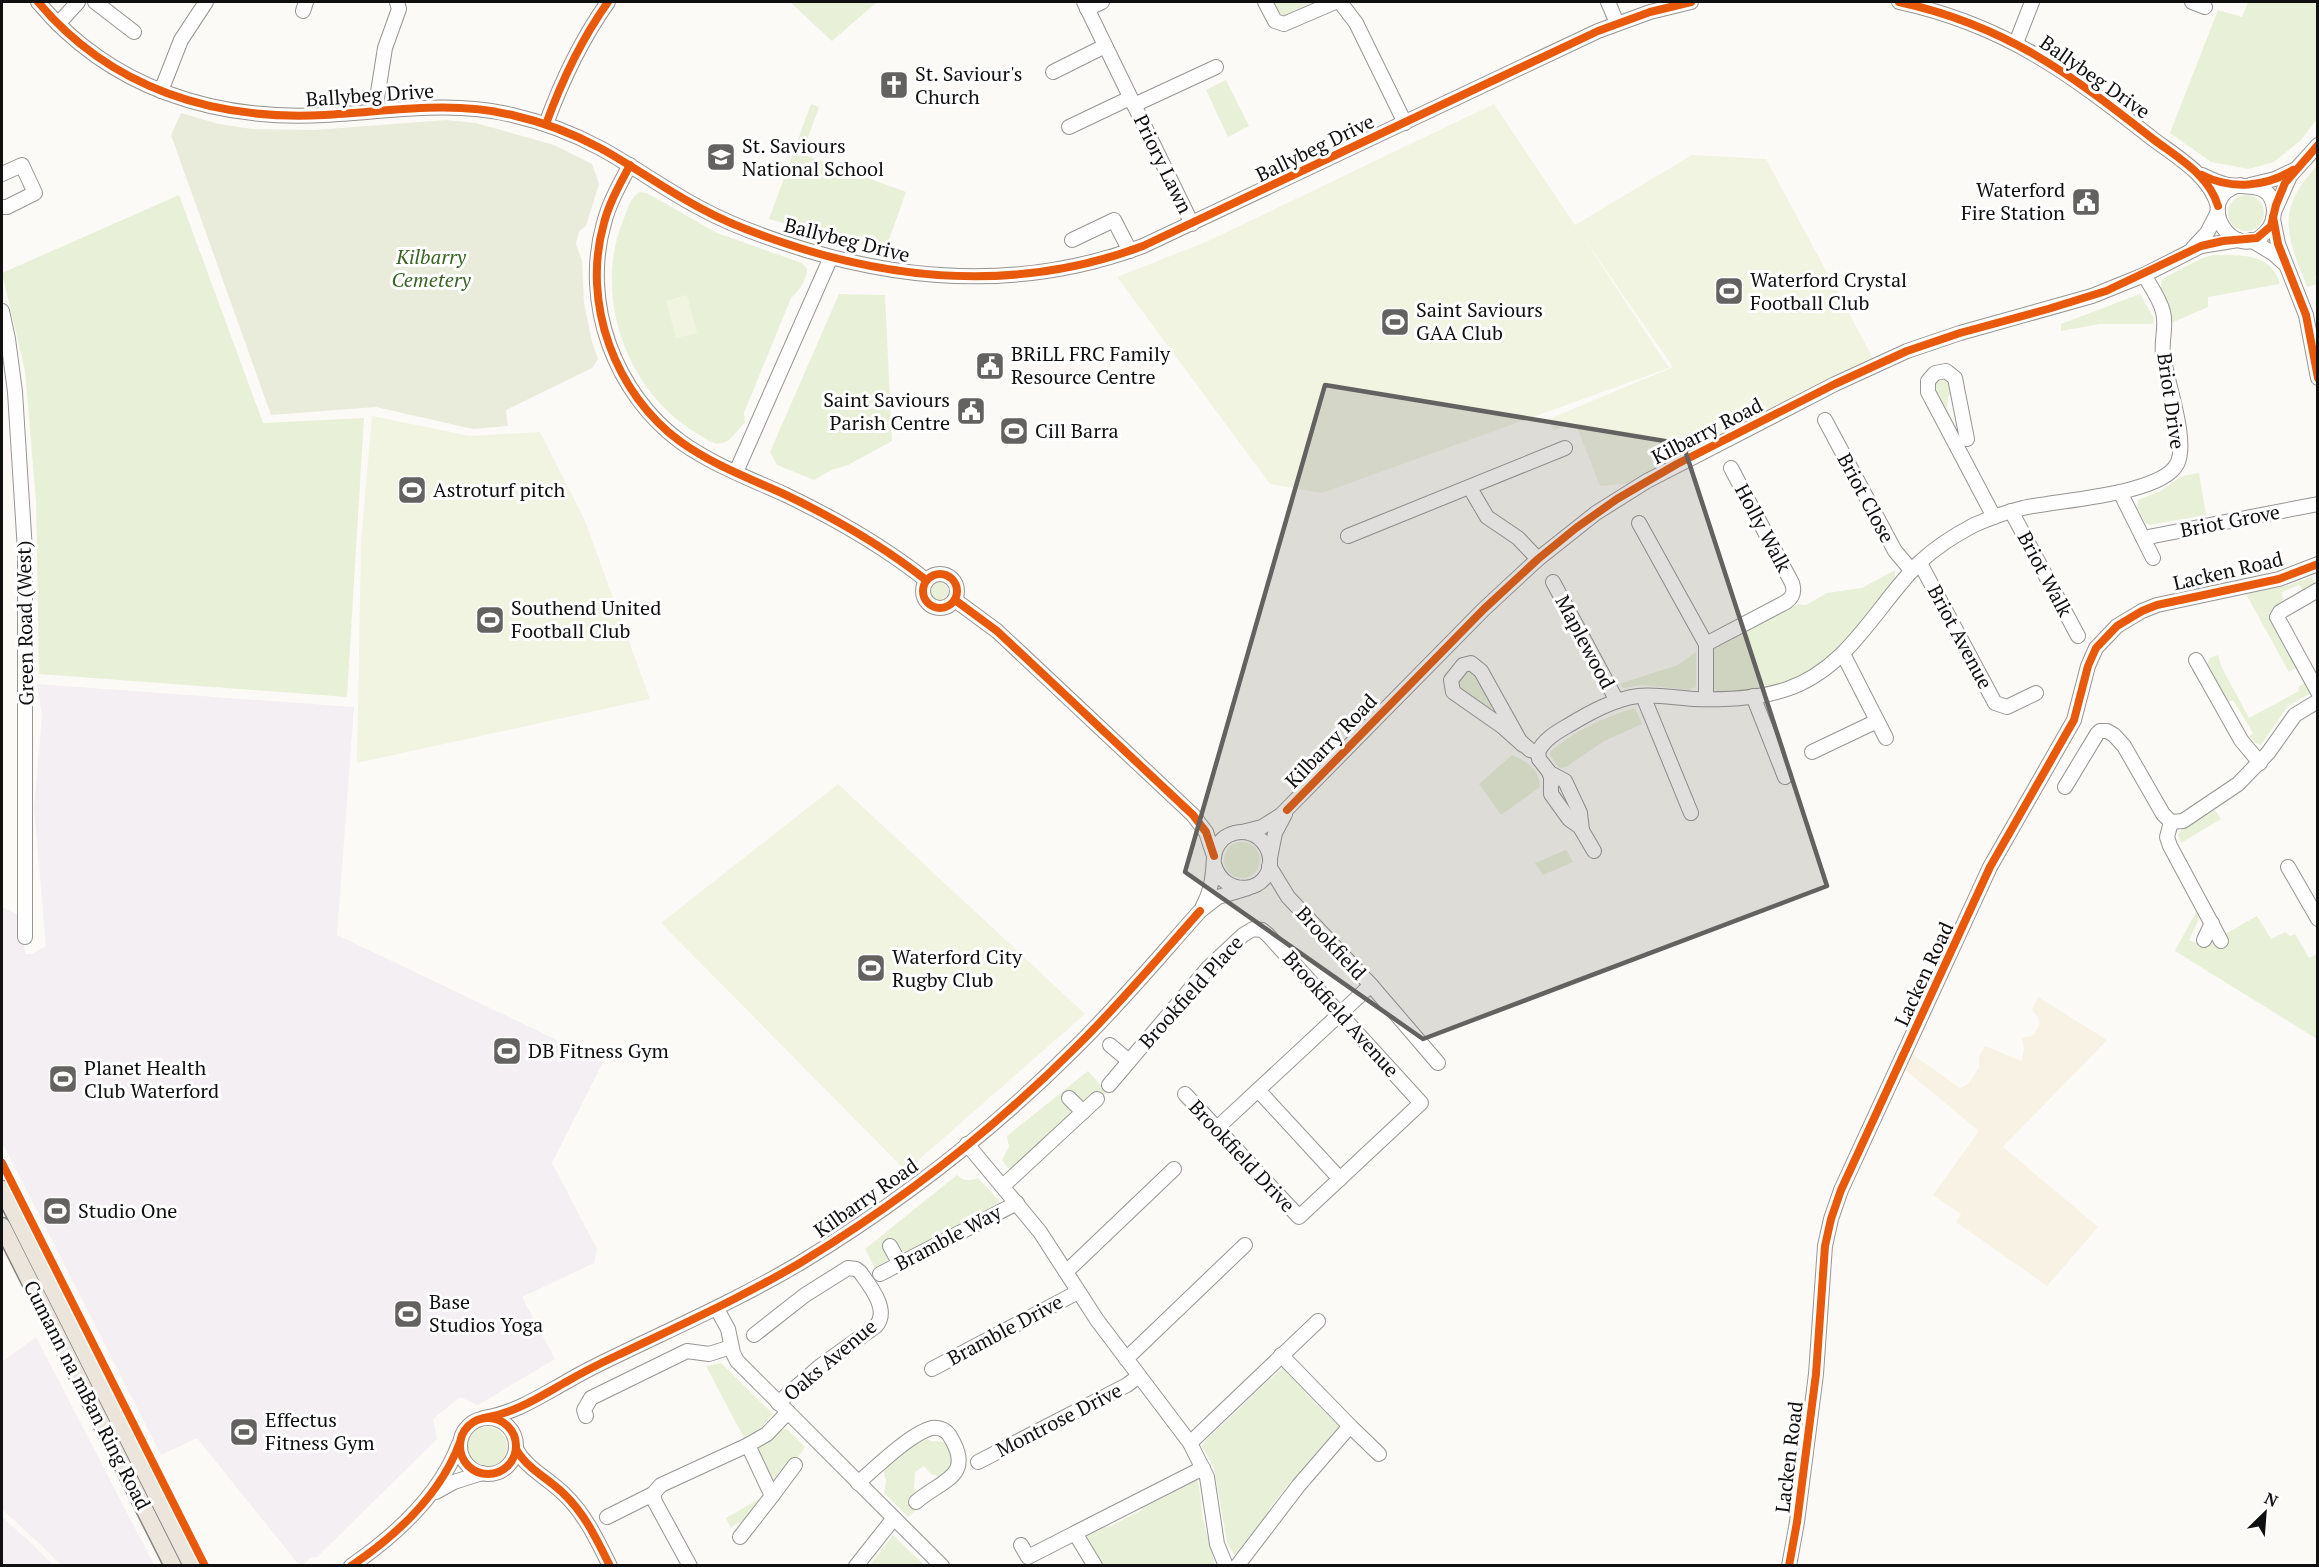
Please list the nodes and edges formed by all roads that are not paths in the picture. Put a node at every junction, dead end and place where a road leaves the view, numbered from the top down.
1 (38, 2) edge
2 (78, 2) edge
3 (95, 2) edge
4 (206, 2) edge
5 (397, 2) edge
6 (608, 2) edge
7 (1102, 2) edge
8 (1264, 2) edge
9 (1335, 2) edge
10 (1340, 2) edge
11 (1608, 2) edge
12 (1691, 2) edge
13 (1899, 2) edge
14 (2032, 2) edge
15 (2192, 2) edge
16 (1085, 5) edge
17 (2205, 7) dead end
18 (1617, 23) junction
19 (58, 24) junction
20 (134, 32) dead end
21 (2016, 43) junction
22 (1105, 46) junction
23 (1216, 68) dead end
24 (1053, 72) dead end
25 (161, 91) junction
26 (1132, 101) junction
27 (375, 111) junction
28 (1405, 123) junction
29 (546, 124) junction
30 (1069, 127) dead end
31 (2318, 145) edge
32 (630, 165) junction
33 (2296, 168) junction
34 (2195, 171) junction
35 (2, 174) edge
36 (2245, 185) junction
37 (2, 207) edge
38 (2218, 209) junction
39 (2273, 214) junction
40 (1192, 224) junction
41 (1072, 240) dead end
42 (2245, 240) junction
43 (1130, 251) junction
44 (2189, 251) junction
45 (831, 257) junction
46 (2289, 270) junction
47 (2144, 275) junction
48 (2, 311) edge
49 (2317, 372) edge
50 (1825, 420) dead end
51 (1968, 439) dead end
52 (1565, 448) dead end
53 (1731, 468) dead end
54 (736, 472) junction
55 (1470, 488) junction
56 (2120, 492) junction
57 (2318, 504) edge
58 (2011, 511) junction
59 (1994, 517) junction
60 (1639, 523) dead end
61 (1348, 536) dead end
62 (2143, 538) junction
63 (2153, 558) dead end
64 (1538, 559) junction
65 (2318, 564) edge
66 (1916, 567) junction
67 (927, 580) junction
68 (1553, 582) dead end
69 (2318, 590) edge
70 (955, 600) junction
71 (2078, 636) dead end
72 (1706, 644) junction
73 (1843, 654) junction
74 (2196, 660) dead end
75 (2318, 692) edge
76 (2036, 693) dead end
77 (1643, 696) junction
78 (1753, 696) junction
79 (1706, 699) junction
80 (1617, 701) junction
81 (2318, 701) edge
82 (1877, 721) junction
83 (1886, 738) dead end
84 (1523, 745) junction
85 (1538, 752) junction
86 (1812, 752) dead end
87 (2260, 763) junction
88 (1785, 777) dead end
89 (2065, 787) dead end
90 (1287, 810) junction
91 (1691, 813) dead end
92 (1194, 815) junction
93 (2171, 822) junction
94 (1237, 832) junction
95 (1594, 851) dead end
96 (1214, 860) junction
97 (1270, 862) junction
98 (2288, 867) dead end
99 (1252, 886) junction
100 (1288, 897) junction
101 (1200, 910) junction
102 (2318, 919) edge
103 (2212, 923) junction
104 (1257, 929) joint
105 (25, 936) dead end
106 (2204, 940) dead end
107 (2222, 941) dead end
108 (1371, 985) junction
109 (1340, 1012) junction
110 (1110, 1045) dead end
111 (1129, 1061) junction
112 (1438, 1063) dead end
113 (1108, 1084) dead end
114 (1258, 1090) junction
115 (1185, 1094) dead end
116 (1069, 1098) dead end
117 (1097, 1099) dead end
118 (1083, 1112) junction
119 (1216, 1129) junction
120 (967, 1144) junction
121 (1174, 1169) dead end
122 (1340, 1179) junction
123 (1003, 1186) junction
124 (2, 1189) edge
125 (1017, 1203) junction
126 (2, 1226) edge
127 (1245, 1245) dead end
128 (890, 1246) dead end
129 (900, 1264) junction
130 (1066, 1272) junction
131 (880, 1274) dead end
132 (1078, 1292) junction
133 (717, 1309) junction
134 (1317, 1321) dead end
135 (754, 1335) dead end
136 (731, 1347) junction
137 (1281, 1355) junction
138 (1126, 1359) junction
139 (932, 1369) dead end
140 (1139, 1377) junction
141 (534, 1401) junction
142 (783, 1408) junction
143 (586, 1416) dead end
144 (484, 1418) junction
145 (1350, 1426) junction
146 (460, 1440) junction
147 (1190, 1443) junction
148 (748, 1445) junction
149 (516, 1446) junction
150 (1379, 1454) dead end
151 (978, 1462) dead end
152 (795, 1465) dead end
153 (1203, 1468) junction
154 (498, 1472) junction
155 (482, 1473) junction
156 (923, 1476) dead end
157 (546, 1479) junction
158 (858, 1483) junction
159 (932, 1489) junction
160 (653, 1494) junction
161 (772, 1496) junction
162 (427, 1498) junction
163 (915, 1502) dead end
164 (607, 1517) dead end
165 (894, 1518) junction
166 (1075, 1533) junction
167 (740, 1537) dead end
168 (1027, 1556) edge
169 (173, 1566) edge
170 (192, 1566) edge
171 (351, 1566) edge
172 (610, 1566) edge
173 (690, 1566) edge
174 (856, 1566) edge
175 (942, 1566) edge
176 (1095, 1566) edge
177 (1226, 1566) edge
178 (1237, 1566) edge
179 (1789, 1566) edge

1 - 19 street, Ballybeg Drive
2 - 19 street
3 - 20 street
4 - 25 street
5 - 27 street
6 - 29 street
7 - 16 street, Priory Lawn
8 - 9 street
10 - 28 street
11 - 18 street
12 - 18 street, Ballybeg Drive
13 - 21 street, Ballybeg Drive
14 - 21 street
15 - 17 street
16 - 22 street, Priory Lawn
18 - 28 street, Ballybeg Drive
19 - 25 street, Ballybeg Drive
21 - 34 street, Ballybeg Drive
22 - 24 street
22 - 26 street, Priory Lawn
23 - 26 street, Priory Lawn
25 - 27 street, Ballybeg Drive
26 - 30 street, Priory Lawn
26 - 40 street, Priory Lawn
27 - 29 street, Ballybeg Drive
28 - 40 street, Ballybeg Drive
29 - 32 street, Ballybeg Drive
31 - 33 street
32 - 45 street, Ballybeg Drive
32 - 54 street
33 - 36 street
33 - 39 street
34 - 36 street
34 - 38 street
35 - 37 street
36 - 38 street
36 - 39 street
38 - 42 street
38 - 44 street, Kilbarry Road
39 - 42 street
39 - 46 street
40 - 43 street, Ballybeg Drive
41 - 43 street
42 - 44 street, Kilbarry Road
42 - 46 street
43 - 45 street, Ballybeg Drive
44 - 47 street, Kilbarry Road
45 - 54 street
46 - 49 street
47 - 56 street, Briot Drive
47 - 64 street, Kilbarry Road
48 - 105 street, Green Road (West)
50 - 66 street, Briot Close
51 - 59 street
52 - 55 street
53 - 72 street, Holly Walk
54 - 67 street
55 - 61 street
55 - 64 street
56 - 58 street, Briot Drive
56 - 62 street
57 - 62 street, Briot Grove
58 - 59 street, Briot Drive
58 - 71 street, Briot Walk
59 - 66 street, Briot Drive
60 - 72 street
62 - 63 street
64 - 90 street, Kilbarry Road
65 - 179 street, Lacken Road
66 - 73 street, Briot Drive
66 - 76 street, Briot Avenue
67 - 70 street
67 - 70 street
68 - 80 street, Maplewood
69 - 75 street
70 - 92 street
72 - 79 street
73 - 78 street, Briot Drive
73 - 82 street
74 - 87 street
77 - 79 street, Briot Drive
77 - 80 street, Briot Drive
77 - 91 street
78 - 79 street, Briot Drive
78 - 88 street
80 - 85 street, Briot Drive
81 - 87 street
82 - 83 street
82 - 86 street
84 - 84 street
84 - 85 street
85 - 95 street
87 - 93 street
89 - 93 street
90 - 94 street, Kilbarry Road
90 - 97 street, Kilbarry Road
92 - 94 street
92 - 96 street
93 - 103 street
94 - 96 street
94 - 97 street
96 - 99 street
96 - 101 street, Kilbarry Road
97 - 99 street
97 - 100 street, Brookfield
98 - 102 street
99 - 100 street, Brookfield
99 - 101 street, Kilbarry Road
100 - 108 street, Brookfield
101 - 120 street, Kilbarry Road
103 - 106 street
103 - 107 street
104 - 109 street, Brookfield Avenue
104 - 111 street, Brookfield Place
108 - 109 street, Brookfield
108 - 112 street
109 - 114 street, Brookfield
109 - 122 street, Brookfield Avenue
110 - 111 street, Brookfield Place
111 - 113 street, Brookfield Place
114 - 119 street, Brookfield
114 - 122 street
115 - 119 street, Brookfield Drive
116 - 118 street
117 - 118 street
118 - 123 street
119 - 122 street, Brookfield Drive
120 - 123 street
120 - 133 street, Kilbarry Road
121 - 130 street
123 - 125 street
124 - 170 main road, Cumann na mBan Ring Road
125 - 129 street, Bramble Way
125 - 130 street
126 - 169 main road, Cumann na mBan Ring Road
127 - 138 street
128 - 129 street
129 - 131 street, Bramble Way
130 - 132 street
132 - 138 street
132 - 139 street, Bramble Drive
133 - 136 street
133 - 141 street, Kilbarry Road
134 - 137 street
135 - 142 street, Oaks Avenue
136 - 142 street
136 - 143 street
137 - 145 street
137 - 147 street
138 - 140 street
140 - 147 street
140 - 151 street, Montrose Drive
141 - 144 street, Kilbarry Road
141 - 149 street, Kilbarry Road
142 - 148 street
142 - 158 street
144 - 146 street
144 - 149 street
145 - 150 street
145 - 178 street
146 - 155 street
146 - 162 street
147 - 153 street
148 - 160 street
148 - 161 street
149 - 154 street
149 - 157 street
152 - 161 street
153 - 166 street
153 - 177 street
154 - 155 street
154 - 157 street
155 - 162 street
156 - 159 street
157 - 172 street
158 - 159 street
158 - 165 street
159 - 163 street
160 - 164 street
160 - 173 street
161 - 167 street
162 - 171 street
165 - 174 street
165 - 175 street
166 - 168 street
166 - 176 street

